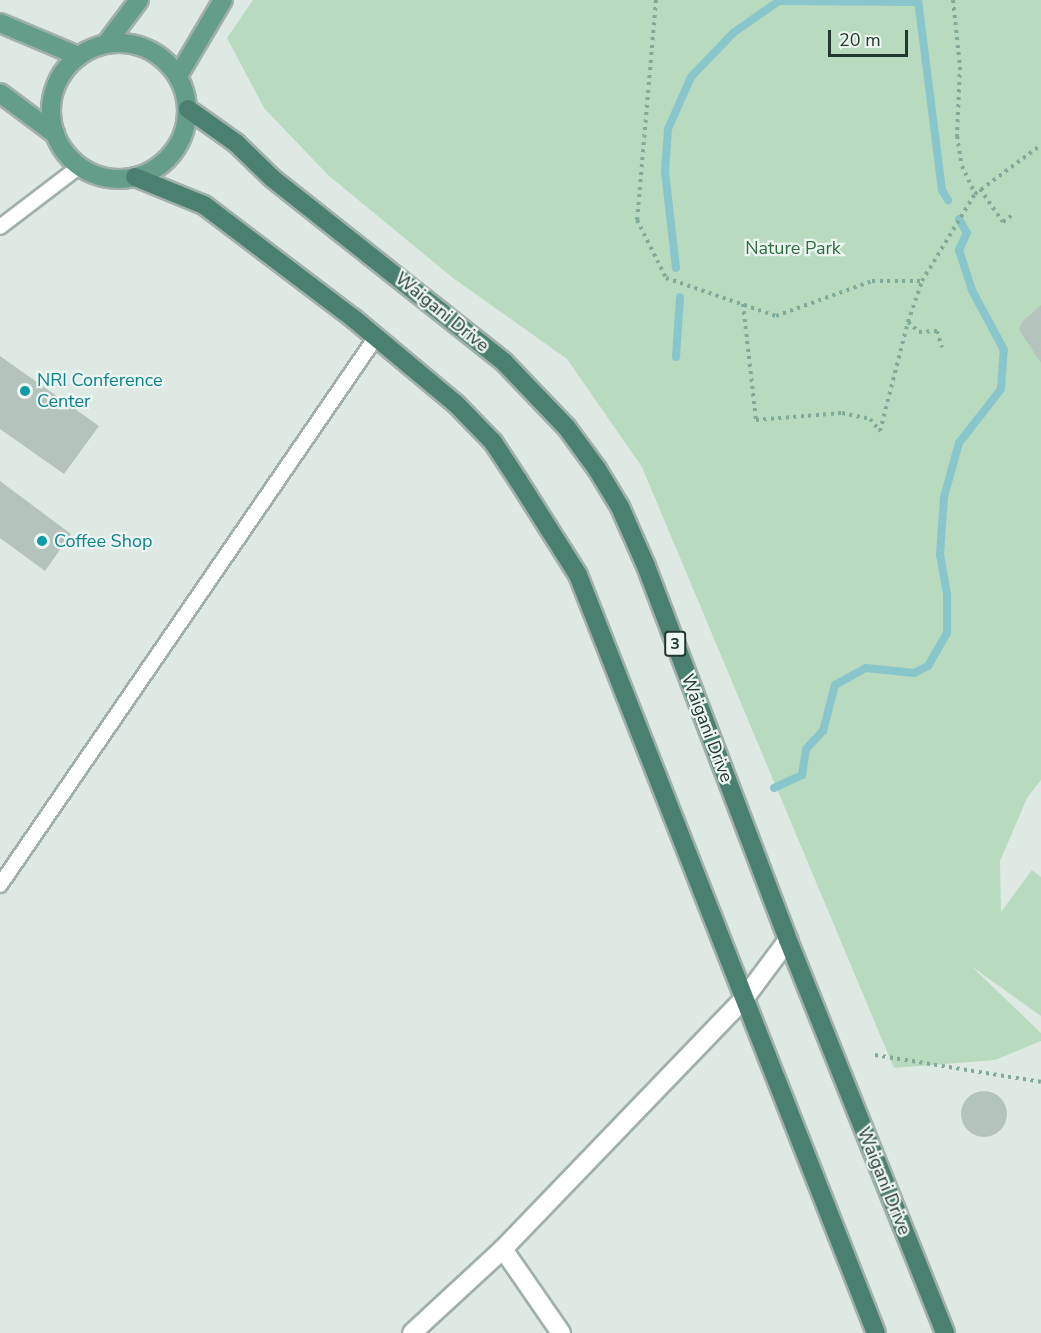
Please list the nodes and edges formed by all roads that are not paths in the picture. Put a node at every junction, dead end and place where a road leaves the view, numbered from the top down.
1 (139, 0) edge
2 (223, 0) edge
3 (0, 22) edge
4 (106, 44) junction
5 (78, 56) junction
6 (178, 76) junction
7 (0, 93) edge
8 (188, 109) junction
9 (56, 134) junction
10 (80, 166) junction
11 (135, 177) junction
12 (0, 227) edge
13 (376, 337) junction
14 (0, 885) edge
15 (788, 940) junction
16 (744, 999) junction
17 (503, 1249) junction
18 (412, 1333) edge
19 (561, 1333) edge
20 (876, 1333) edge
21 (945, 1333) edge

1 - 4 main road
2 - 6 main road
3 - 5 main road
4 - 5 main road
4 - 6 main road
5 - 9 main road
6 - 8 main road
7 - 9 main road
8 - 11 main road
8 - 15 highway, Waigani Drive / 3
9 - 10 main road
10 - 11 main road
10 - 12 lane
11 - 13 highway
13 - 14 lane
13 - 16 highway
15 - 16 street
15 - 21 highway, Waigani Drive / 3
16 - 17 street
16 - 20 highway
17 - 18 street
17 - 19 street

